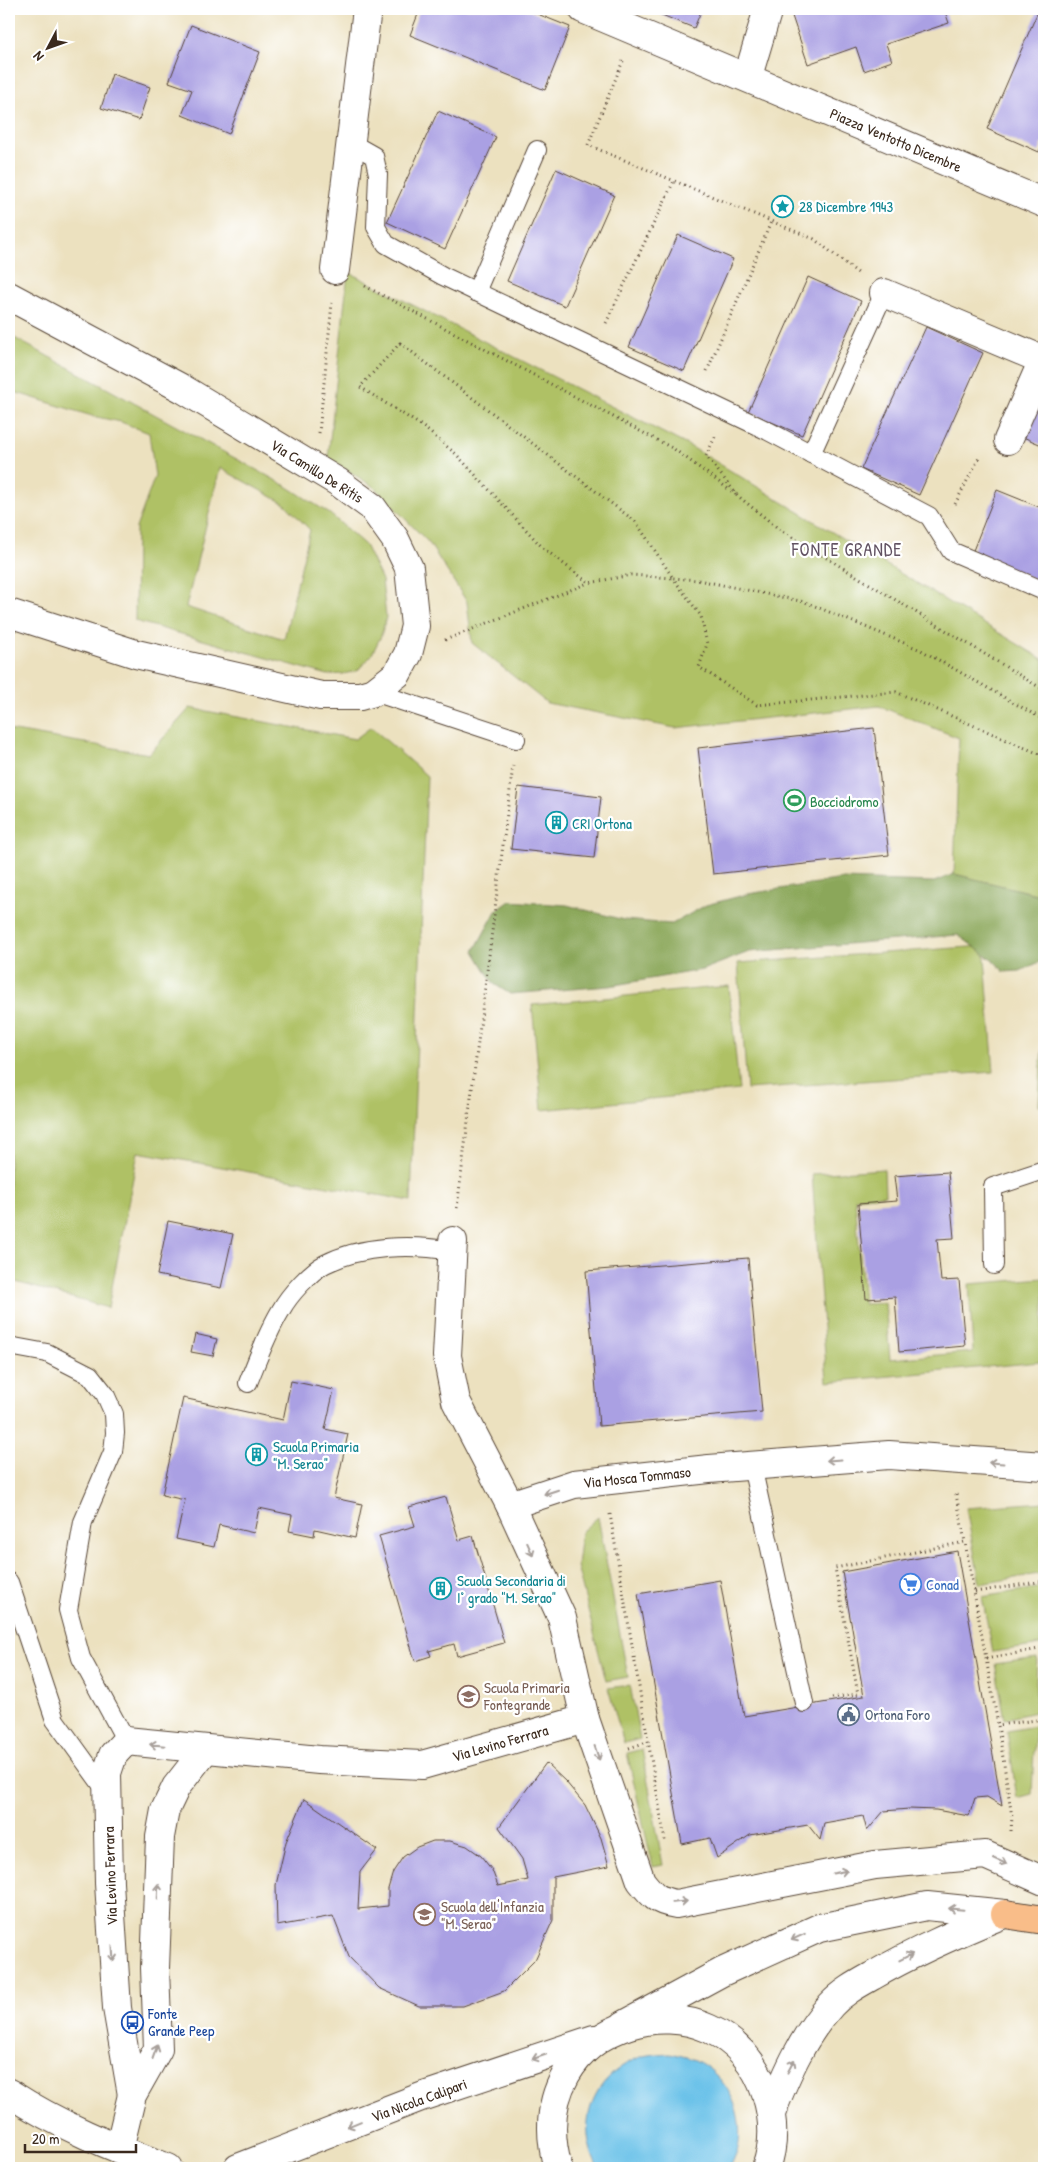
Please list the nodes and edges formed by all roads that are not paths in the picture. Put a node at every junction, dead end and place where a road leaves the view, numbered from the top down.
1 (367, 9) edge
2 (583, 9) edge
3 (768, 9) edge
4 (748, 76) junction
5 (351, 143) junction
6 (537, 150) dead end
7 (1044, 203) edge
8 (335, 270) road end
9 (476, 292) junction
10 (884, 293) joint
11 (9, 296) edge
12 (1044, 358) edge
13 (1008, 440) road end
14 (811, 454) junction
15 (1044, 592) edge
16 (9, 613) edge
17 (374, 692) junction
18 (516, 739) road end
19 (1044, 1170) edge
20 (453, 1246) joint
21 (994, 1266) dead end
22 (9, 1346) edge
23 (248, 1383) dead end
24 (752, 1466) junction
25 (1044, 1466) edge
26 (510, 1505) junction
27 (9, 1582) edge
28 (804, 1703) road end
29 (585, 1719) junction
30 (126, 1741) junction
31 (205, 1750) junction
32 (107, 1792) junction
33 (1044, 1881) edge
34 (1005, 1914) junction
35 (1044, 1920) edge
36 (613, 2031) junction
37 (9, 2093) edge
38 (132, 2095) junction
39 (772, 2111) junction
40 (119, 2149) junction
41 (769, 2165) edge
42 (168, 2168) edge
43 (238, 2168) edge
44 (558, 2168) edge

1 - 5 street
2 - 4 street, Piazza Ventotto Dicembre
3 - 4 street
4 - 7 street, Piazza Ventotto Dicembre
5 - 8 street
5 - 9 lane
6 - 9 lane
9 - 14 lane
10 - 12 street
10 - 14 lane
11 - 17 street, Via Camillo De Ritis
12 - 13 street
14 - 15 lane
16 - 17 street, Via Camillo De Ritis
17 - 18 lane
19 - 21 lane
20 - 23 lane
20 - 26 street
22 - 30 lane
25 -> 24 street, Via Mosca Tommaso
24 -> 26 street, Via Mosca Tommaso
24 - 28 lane
26 -> 29 street
27 - 32 lane
29 - 31 street, Via Levino Ferrara
29 -> 33 street
31 -> 30 street, Via Levino Ferrara
30 - 32 street, Via Levino Ferrara
38 -> 31 street, Via Levino Ferrara
32 -> 38 street, Via Levino Ferrara
34 - 35 main road
34 -> 36 street
39 -> 34 street
36 - 39 street
36 -> 43 street, Via Nicola Calipari
36 - 44 street
37 - 40 street
38 - 40 street, Via Levino Ferrara
39 - 41 street
40 - 42 street

